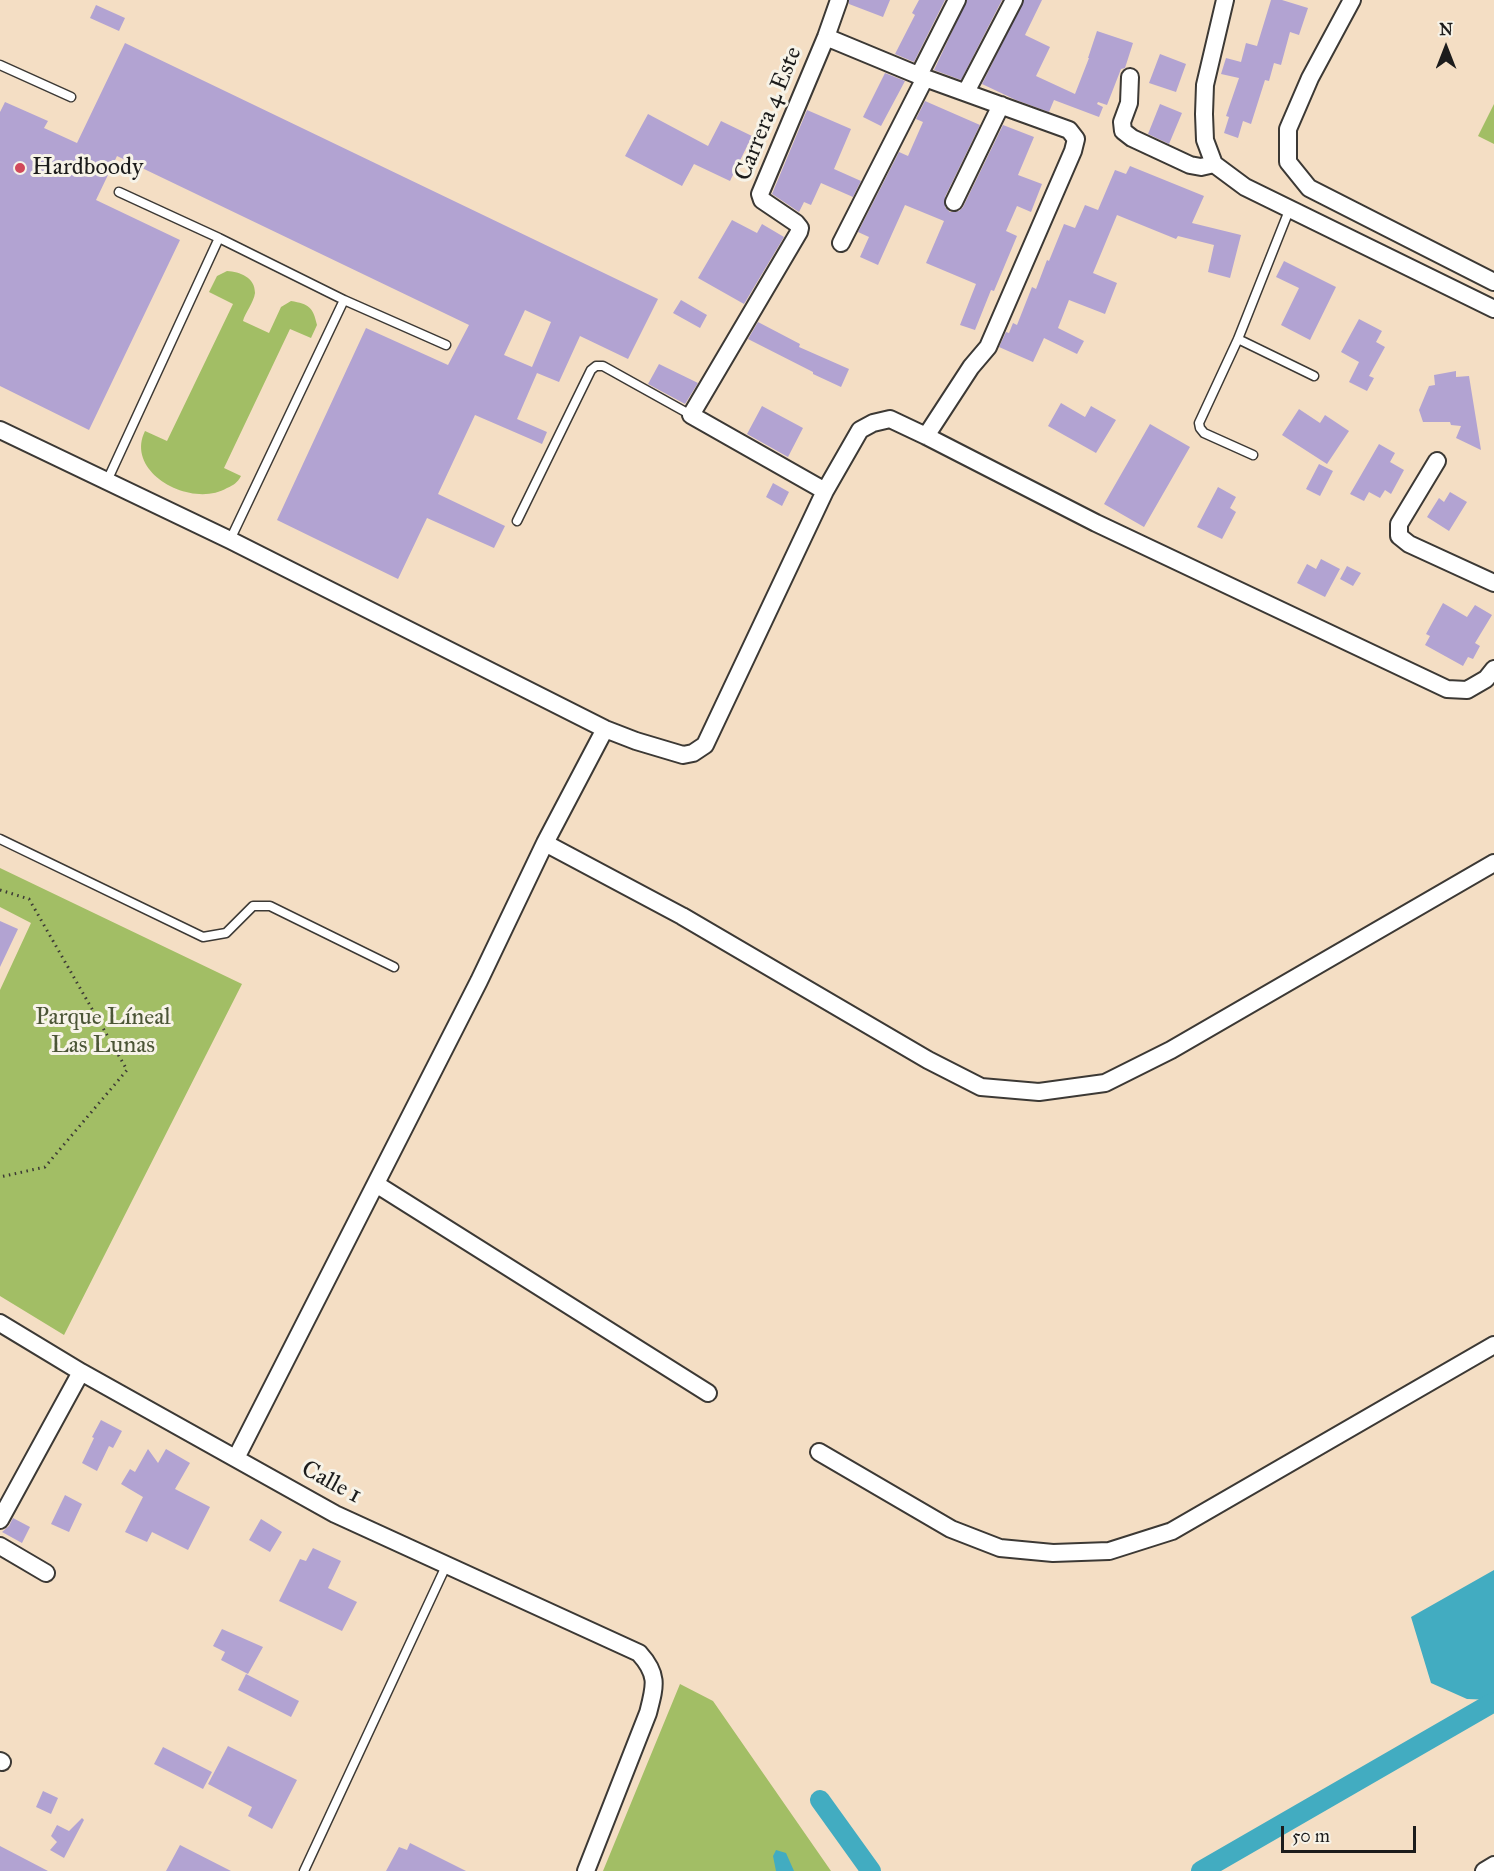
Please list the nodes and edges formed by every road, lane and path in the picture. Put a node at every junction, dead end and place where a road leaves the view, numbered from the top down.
1 (839, 0) edge
2 (957, 0) edge
3 (1014, 0) edge
4 (1352, 0) edge
5 (1227, 2) edge
6 (826, 37) junction
7 (2, 69) edge
8 (922, 76) junction
9 (1130, 77) dead end
10 (966, 92) junction
11 (71, 97) dead end
12 (1001, 105) junction
13 (1214, 164) junction
14 (118, 192) dead end
15 (954, 202) dead end
16 (1290, 208) junction
17 (219, 238) junction
18 (841, 243) dead end
19 (1494, 282) edge
20 (344, 300) junction
21 (1494, 309) edge
22 (1238, 339) junction
23 (446, 345) dead end
24 (1314, 376) dead end
25 (691, 415) junction
26 (0, 430) edge
27 (926, 436) junction
28 (1253, 455) dead end
29 (1437, 460) dead end
30 (107, 481) junction
31 (825, 490) junction
32 (517, 521) dead end
33 (230, 540) junction
34 (1494, 584) edge
35 (1494, 669) edge
36 (605, 729) junction
37 (0, 838) edge
38 (545, 843) junction
39 (1494, 863) edge
40 (0, 890) edge
41 (394, 967) dead end
42 (0, 1177) edge
43 (376, 1184) junction
44 (0, 1323) edge
45 (1494, 1345) edge
46 (81, 1372) junction
47 (708, 1394) dead end
48 (819, 1452) dead end
49 (236, 1458) junction
50 (0, 1520) edge
51 (0, 1546) edge
52 (446, 1566) junction
53 (46, 1574) dead end
54 (1494, 1865) edge
55 (304, 1871) edge
56 (586, 1871) edge
57 (1484, 1871) edge

1 - 6 street, Carrera 4 Este
2 - 8 street
3 - 10 street
4 - 19 street
5 - 13 street
6 - 8 street
6 - 25 street, Carrera 4 Este
7 - 11 lane
8 - 10 street
8 - 18 street
9 - 13 street
10 - 12 street
12 - 15 street
12 - 27 street
13 - 16 street
14 - 17 lane
16 - 21 street
16 - 22 lane
17 - 20 lane
17 - 30 lane
20 - 23 lane
20 - 33 lane
22 - 24 lane
22 - 28 lane
25 - 31 street
25 - 32 lane
26 - 30 street
27 - 31 street
27 - 35 street
29 - 34 street
30 - 33 street
31 - 36 street
33 - 36 street
36 - 38 street
37 - 41 lane
38 - 39 street
38 - 43 street
40 - 42 path
43 - 47 street
43 - 49 street
44 - 46 street, Calle 1
45 - 48 street
46 - 49 street, Calle 1
46 - 50 street
49 - 52 street, Calle 1
51 - 53 street
52 - 55 lane
52 - 56 street, Calle 1
54 - 57 street

